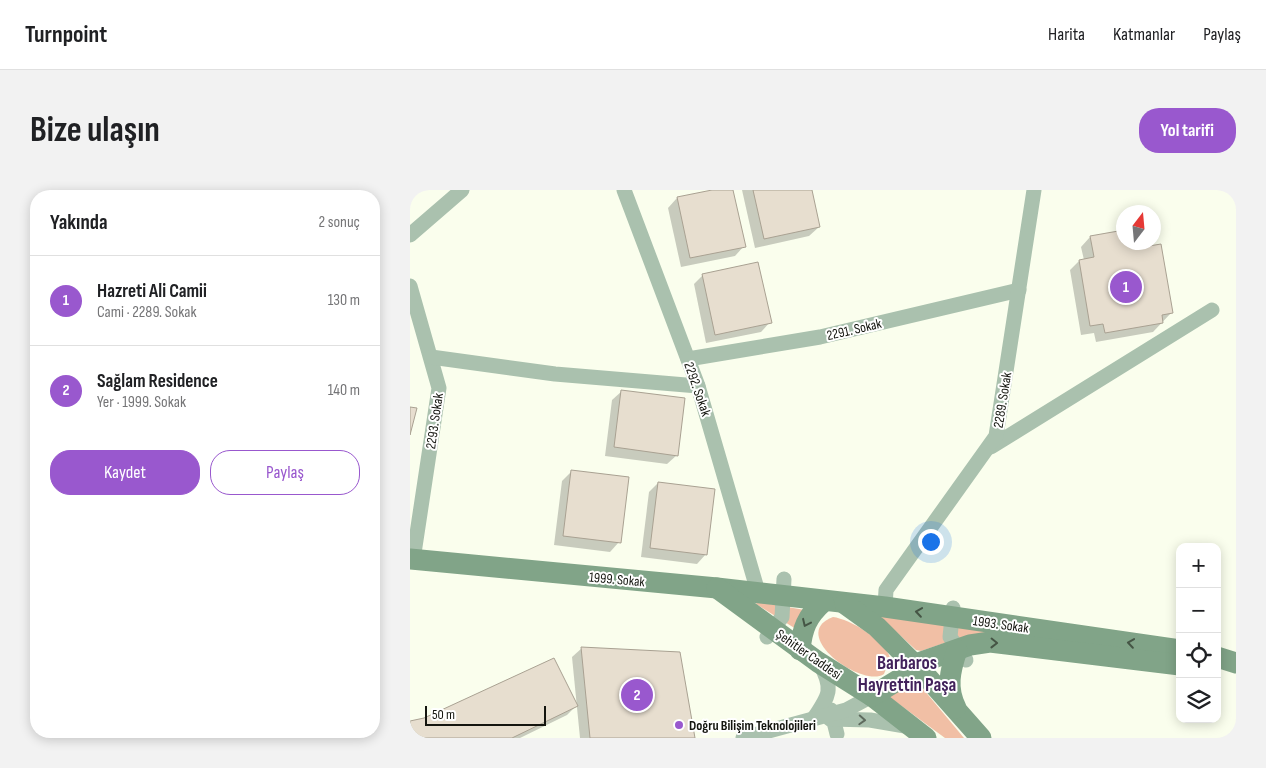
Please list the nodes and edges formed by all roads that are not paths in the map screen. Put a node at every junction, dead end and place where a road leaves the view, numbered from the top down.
1 (462, 190) edge
2 (624, 190) edge
3 (1034, 190) edge
4 (410, 235) edge
5 (410, 286) edge
6 (1019, 290) junction
7 (1212, 310) dead end
8 (430, 357) junction
9 (688, 359) junction
10 (698, 386) junction
11 (991, 446) junction
12 (412, 560) edge
13 (783, 587) junction
14 (717, 588) junction
15 (758, 592) junction
16 (823, 602) junction
17 (845, 604) junction
18 (885, 607) junction
19 (953, 612) junction
20 (770, 633) junction
21 (1176, 649) edge
22 (800, 650) junction
23 (961, 653) junction
24 (1221, 658) edge
25 (818, 662) junction
26 (1236, 663) edge
27 (913, 665) junction
28 (1176, 665) edge
29 (1221, 665) edge
30 (872, 696) junction
31 (827, 707) junction
32 (958, 712) junction
33 (921, 733) edge
34 (837, 734) dead end
35 (743, 738) edge
36 (981, 738) edge

1 - 4 street
2 - 9 street, 2292. Sokak
3 - 6 street, 2289. Sokak
5 - 8 street, 2293. Sokak
6 - 9 street, 2291. Sokak
6 - 11 street, 2289. Sokak
7 - 11 street
8 - 10 street
8 - 12 street, 2293. Sokak
9 - 10 street, 2292. Sokak
10 - 15 street, 2292. Sokak
11 - 18 street, 2289. Sokak
12 - 14 street, 1999. Sokak
13 - 15 street, 1999. Sokak
13 - 16 street, 1999. Sokak
13 - 20 street
14 - 15 street, 1999. Sokak
14 - 20 street, Şehitler Caddesi
16 - 17 street, 1993. Sokak
16 -> 22 street
17 - 18 street, 1993. Sokak
17 - 27 street
19 -> 18 street, 1993. Sokak
21 -> 19 street, 1993. Sokak
19 - 23 street
20 - 22 street, Şehitler Caddesi
22 - 25 street, Şehitler Caddesi
23 - 27 street, 1993. Sokak
23 -> 28 street, 1993. Sokak
23 - 32 street
24 - 26 street
25 - 30 street, Şehitler Caddesi
25 - 31 street
26 - 29 street
27 - 30 street
27 - 32 street
30 - 31 street
30 - 33 street, Şehitler Caddesi
31 -> 33 street
31 - 34 street
31 - 35 street
32 - 36 street

